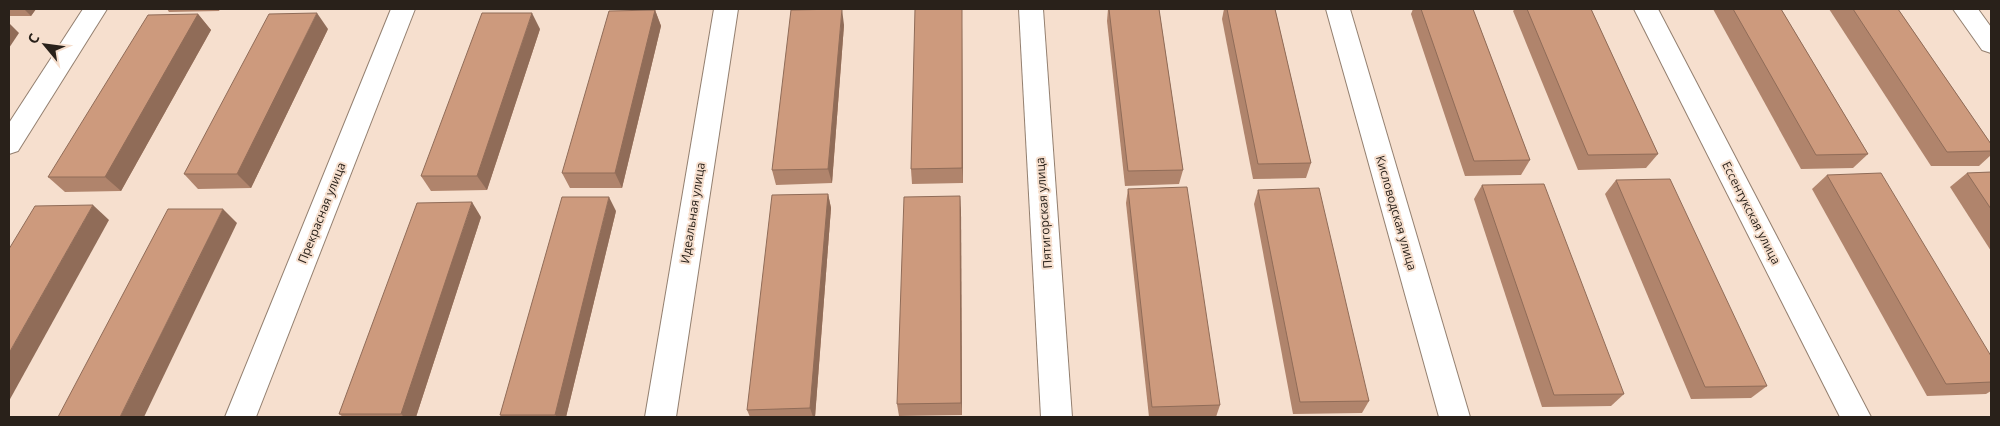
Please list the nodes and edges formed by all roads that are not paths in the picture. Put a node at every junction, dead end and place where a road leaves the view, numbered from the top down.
1 (95, 9) edge
2 (403, 9) edge
3 (726, 9) edge
4 (1031, 9) edge
5 (1338, 9) edge
6 (1646, 9) edge
7 (1965, 9) edge
8 (1991, 44) edge
9 (9, 144) edge
10 (240, 417) edge
11 (660, 417) edge
12 (1057, 417) edge
13 (1454, 417) edge
14 (1856, 417) edge

1 - 9 street
2 - 10 street, Прекрасная улица
3 - 11 street, Идеальная улица
4 - 12 street, Пятигорская улица
5 - 13 street, Кисловодская улица
6 - 14 street, Ессентукская улица
7 - 8 street

